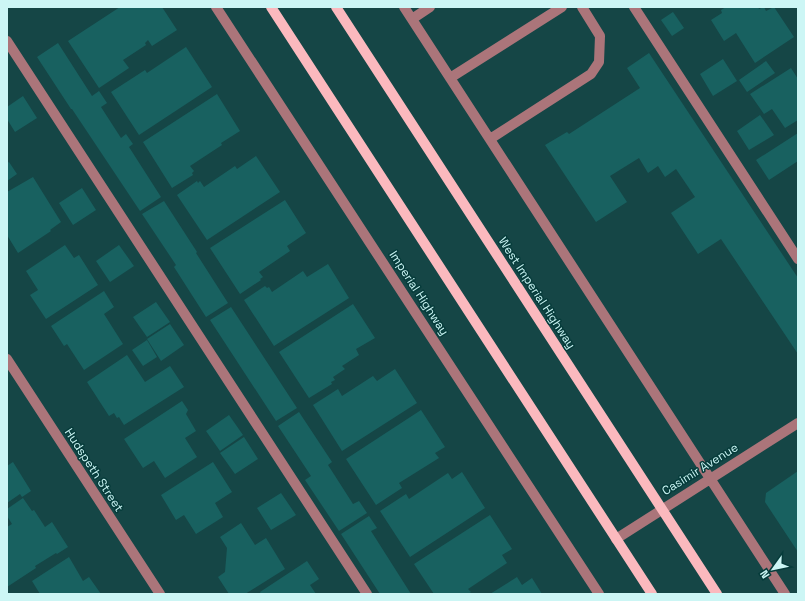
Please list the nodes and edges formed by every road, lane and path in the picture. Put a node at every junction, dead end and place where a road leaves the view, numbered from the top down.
1 (216, 7) edge
2 (271, 7) edge
3 (336, 7) edge
4 (404, 7) edge
5 (430, 7) edge
6 (562, 7) edge
7 (582, 7) edge
8 (634, 7) edge
9 (412, 19) junction
10 (7, 41) edge
11 (450, 78) junction
12 (490, 139) junction
13 (798, 259) edge
14 (7, 359) edge
15 (798, 423) edge
16 (710, 479) junction
17 (662, 509) junction
18 (616, 538) junction
19 (160, 594) edge
20 (367, 594) edge
21 (599, 594) edge
22 (652, 594) edge
23 (717, 594) edge
24 (784, 594) edge

1 - 21 street, Imperial Highway
2 - 18 main road
3 - 17 main road, West Imperial Highway
4 - 9 street
5 - 9 street
6 - 11 street
7 - 12 street
8 - 13 street
9 - 11 street
10 - 20 street
11 - 12 street
12 - 16 street
14 - 19 street, Hudspeth Street
15 - 16 street, Casimir Avenue
16 - 17 street, Casimir Avenue
16 - 24 street
17 - 18 street, Casimir Avenue
17 - 23 main road, West Imperial Highway
18 - 22 main road

